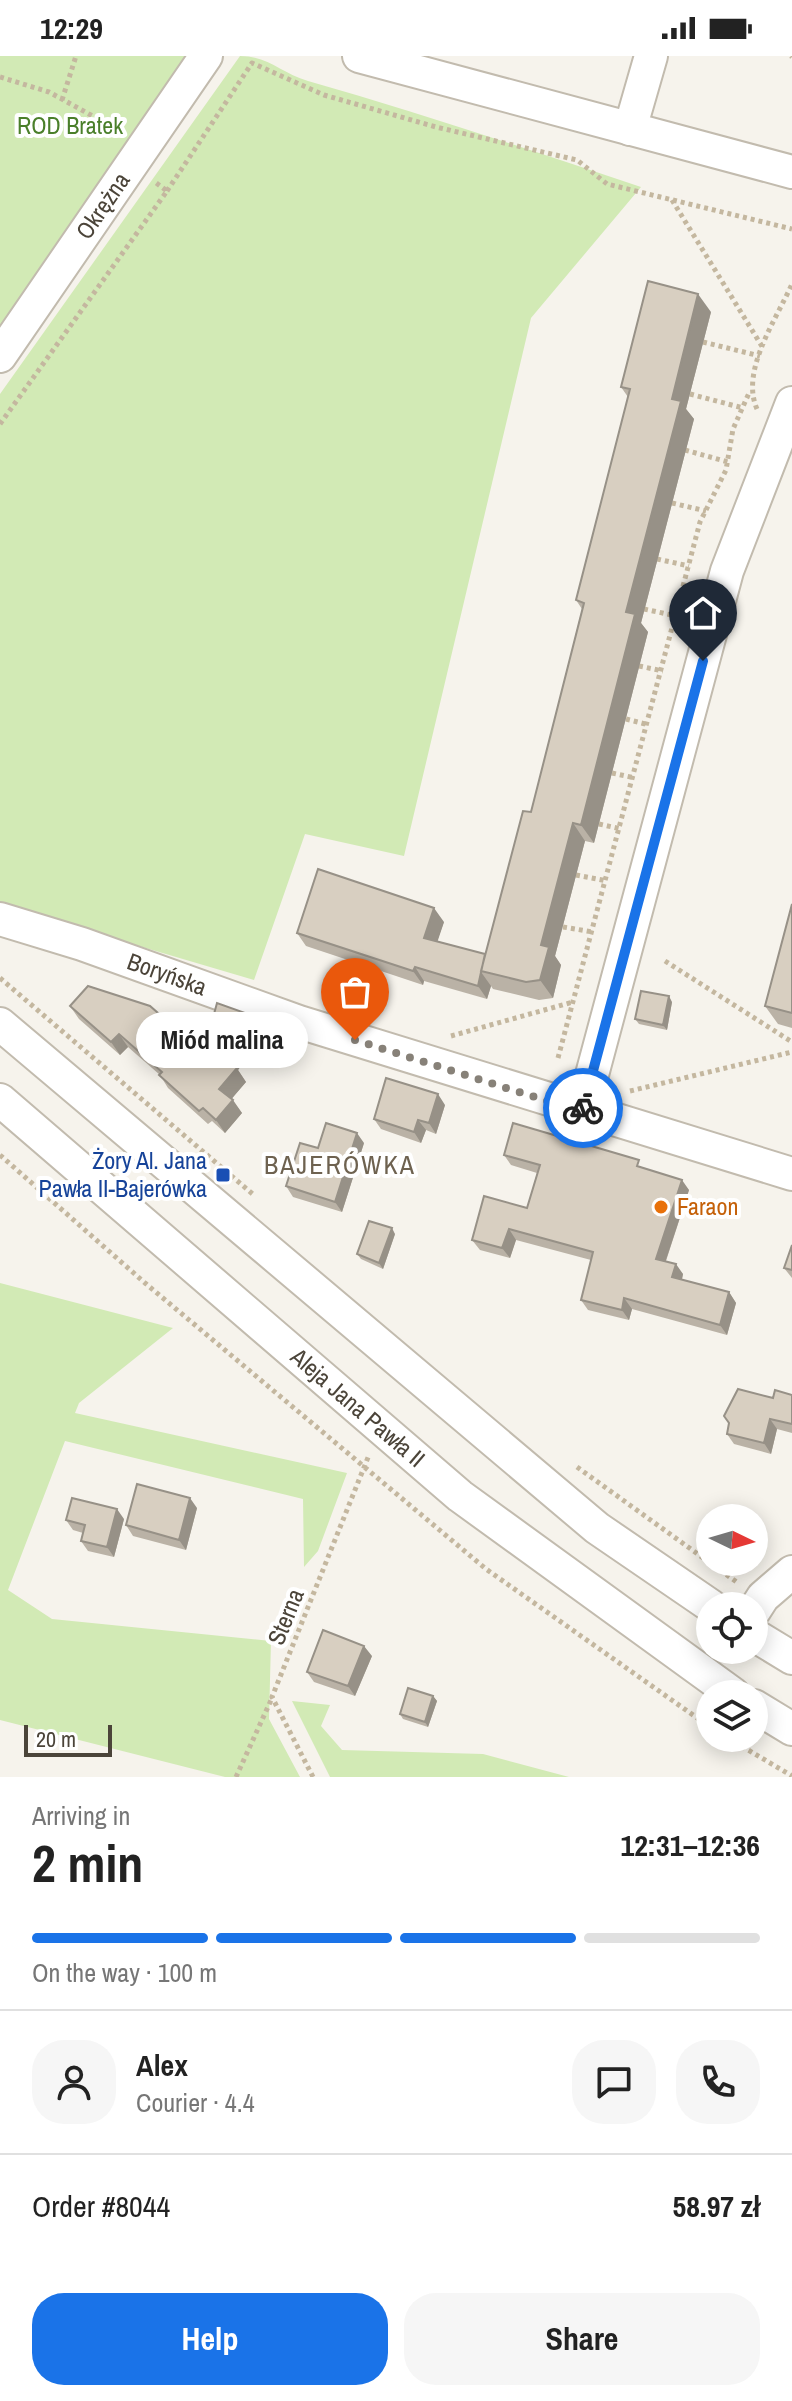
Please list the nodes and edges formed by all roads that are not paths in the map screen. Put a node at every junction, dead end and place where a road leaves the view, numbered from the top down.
1 (206, 56) edge
2 (359, 56) edge
3 (651, 56) edge
4 (630, 129) junction
5 (792, 172) edge
6 (0, 356) edge
7 (792, 403) edge
8 (0, 919) edge
9 (0, 1024) edge
10 (0, 1100) edge
11 (582, 1112) junction
12 (792, 1174) edge
13 (792, 1572) edge
14 (768, 1595) edge
15 (696, 1596) edge
16 (768, 1643) edge
17 (792, 1658) edge
18 (714, 1680) edge
19 (768, 1714) edge
20 (792, 1729) edge

1 - 6 street, Okrężna
2 - 4 street
3 - 4 street
4 - 5 street
7 - 11 street
8 - 11 street, Boryńska
9 - 15 street
10 - 18 street, Aleja Jana Pawła II
11 - 12 street, Boryńska
13 - 14 street
16 - 17 street
19 - 20 street

